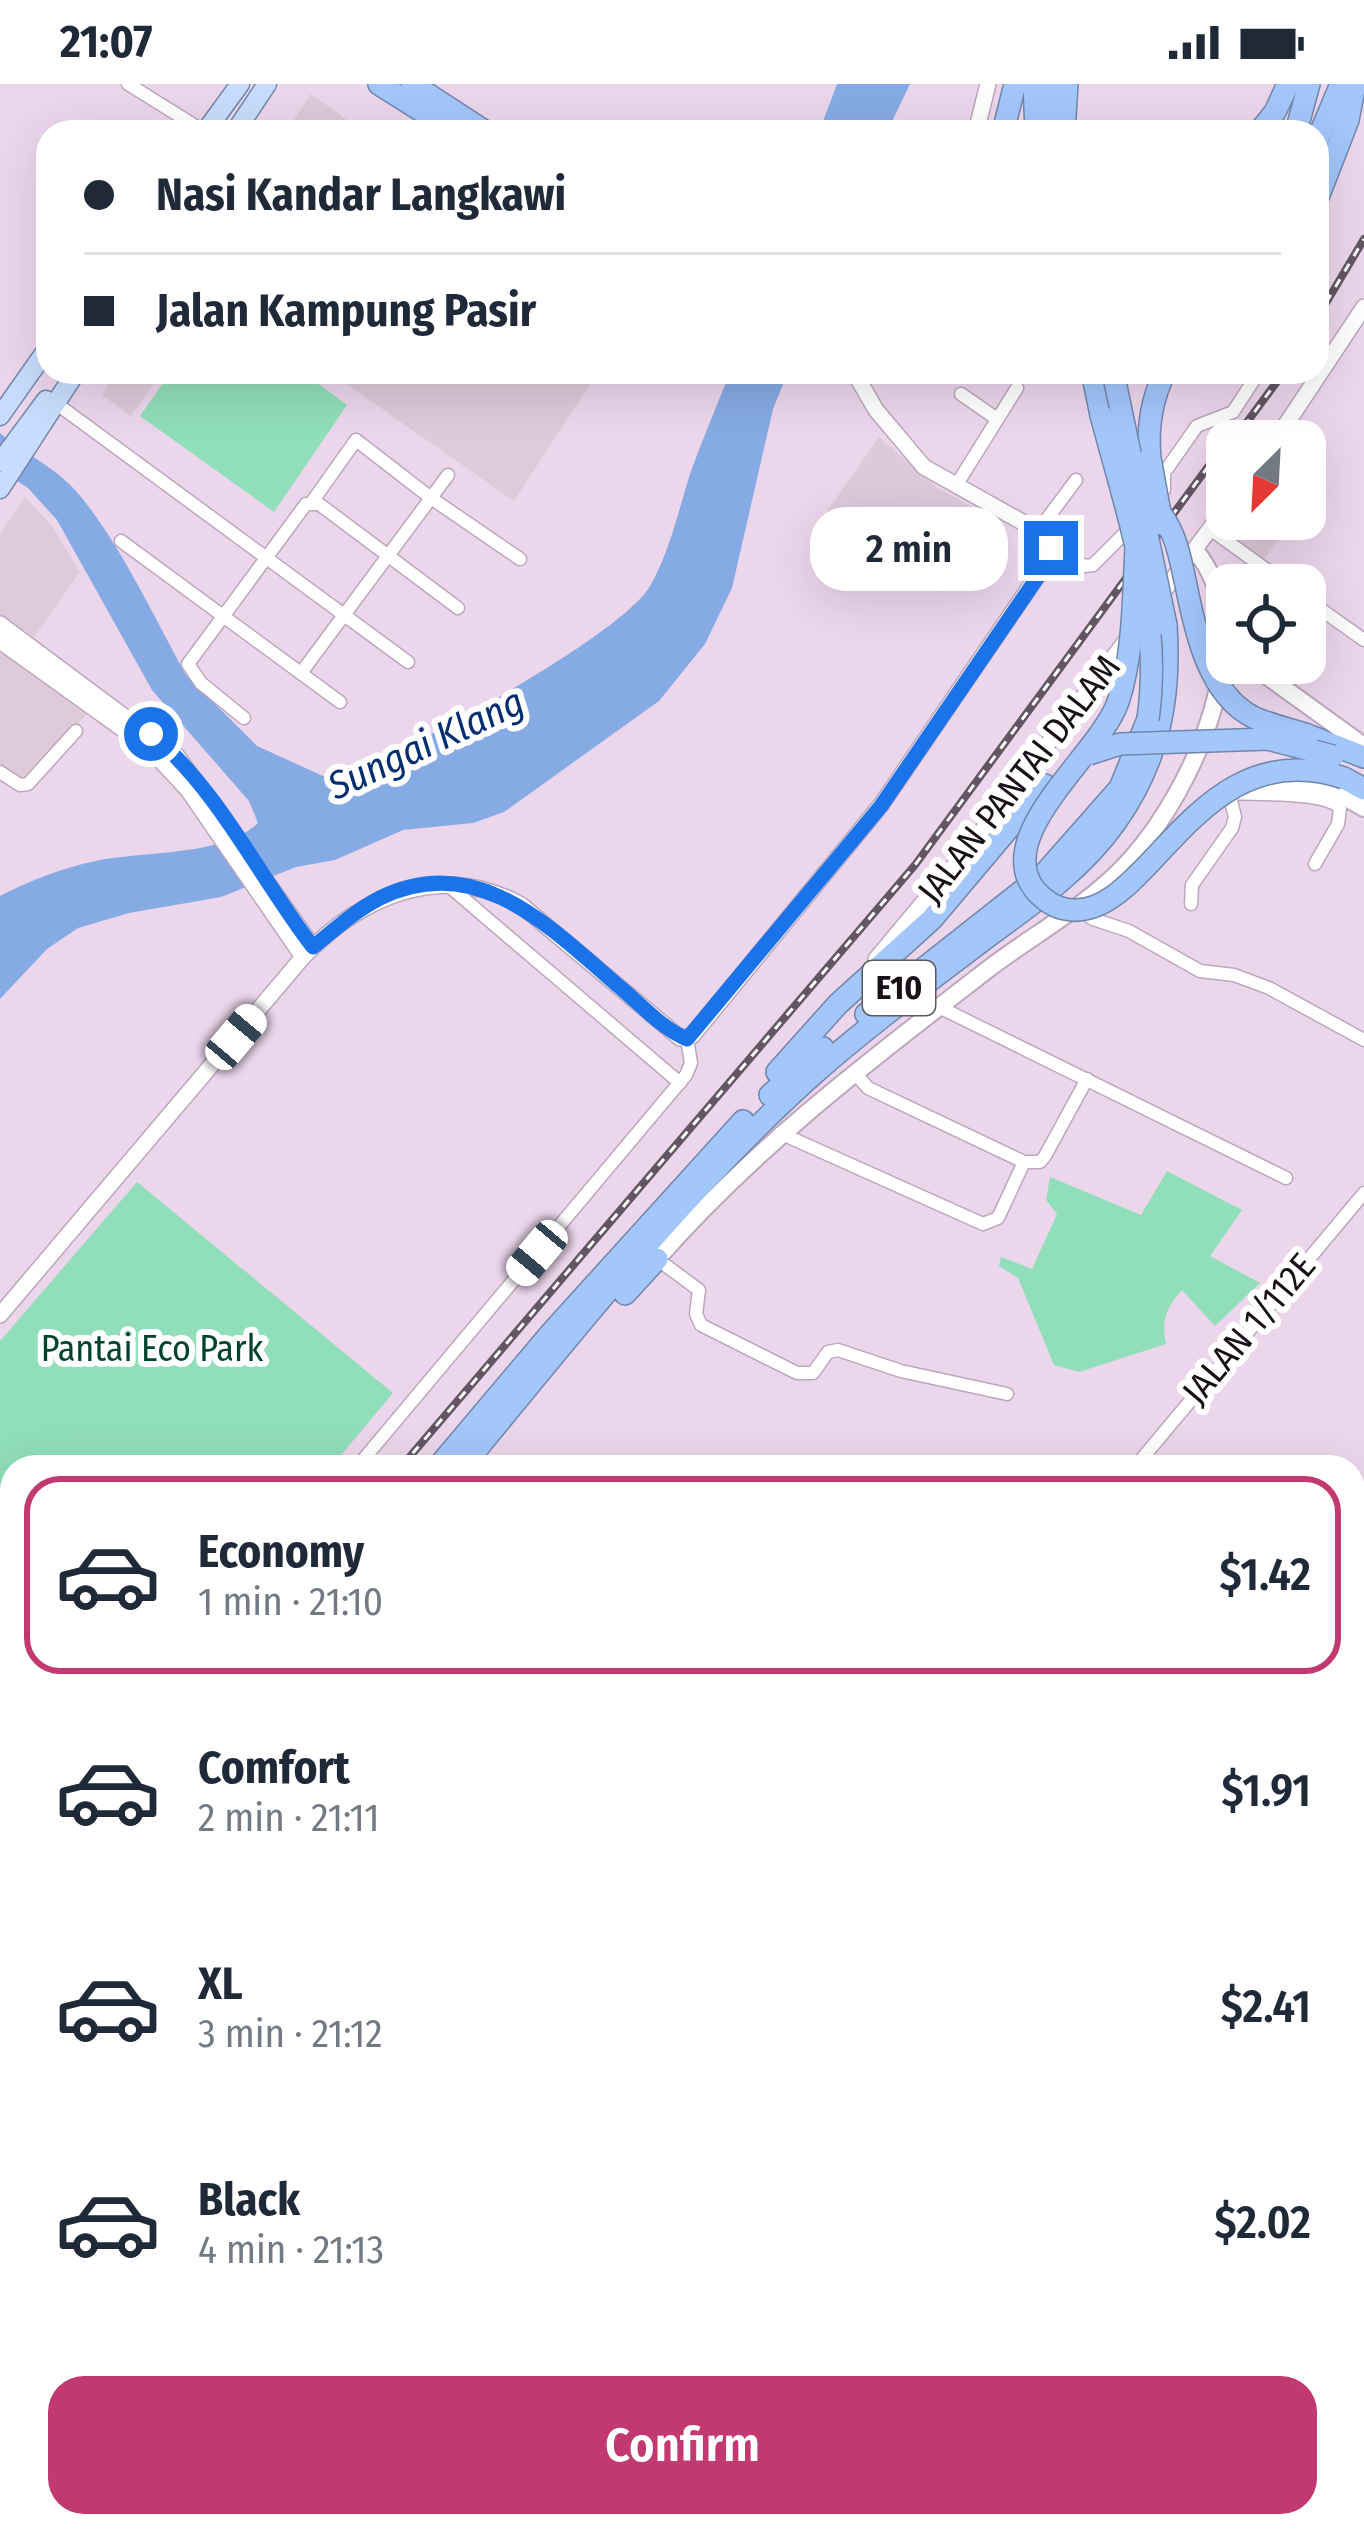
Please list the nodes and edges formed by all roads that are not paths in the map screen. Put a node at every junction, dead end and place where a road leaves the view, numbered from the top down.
1 (128, 84) edge
2 (240, 84) edge
3 (267, 84) edge
4 (379, 84) edge
5 (412, 84) edge
6 (988, 84) edge
7 (1015, 84) edge
8 (1034, 84) edge
9 (1050, 84) edge
10 (1067, 84) edge
11 (1288, 84) edge
12 (1309, 84) edge
13 (1341, 84) edge
14 (1355, 84) edge
15 (186, 120) edge
16 (214, 120) edge
17 (243, 120) edge
18 (436, 120) edge
19 (468, 120) edge
20 (979, 120) edge
21 (1006, 120) edge
22 (1036, 120) edge
23 (1050, 120) edge
24 (1065, 120) edge
25 (1268, 120) edge
26 (1299, 120) edge
27 (1326, 120) edge
28 (1329, 170) edge
29 (1364, 307) edge
30 (1329, 360) edge
31 (36, 365) edge
32 (859, 384) edge
33 (1095, 384) edge
34 (1116, 384) edge
35 (1162, 384) edge
36 (1251, 384) edge
37 (1313, 384) edge
38 (66, 388) edge
39 (1017, 388) dead end
40 (962, 394) dead end
41 (0, 416) edge
42 (997, 419) junction
43 (1289, 420) edge
44 (28, 436) junction
45 (0, 461) edge
46 (448, 476) dead end
47 (1076, 480) dead end
48 (957, 484) junction
49 (2, 486) edge
50 (431, 498) junction
51 (311, 502) junction
52 (1161, 514) junction
53 (1038, 531) junction
54 (1206, 535) edge
55 (1225, 540) edge
56 (121, 541) dead end
57 (1051, 548) junction
58 (1136, 548) junction
59 (1195, 550) junction
60 (388, 556) junction
61 (266, 557) junction
62 (520, 559) dead end
63 (1259, 564) edge
64 (1206, 567) edge
65 (458, 608) dead end
66 (1326, 613) edge
67 (344, 615) junction
68 (223, 616) junction
69 (0, 625) edge
70 (1166, 625) junction
71 (1364, 640) edge
72 (0, 641) edge
73 (408, 662) dead end
74 (301, 673) junction
75 (1217, 684) edge
76 (1278, 684) edge
77 (340, 702) dead end
78 (244, 718) dead end
79 (1156, 720) junction
80 (76, 731) dead end
81 (1364, 746) edge
82 (1364, 757) edge
83 (0, 772) edge
84 (1187, 777) junction
85 (1357, 780) edge
86 (194, 786) junction
87 (1225, 794) junction
88 (1364, 808) edge
89 (1163, 818) junction
90 (1315, 864) dead end
91 (449, 886) junction
92 (1191, 904) dead end
93 (1078, 908) junction
94 (308, 952) junction
95 (838, 1004) junction
96 (939, 1007) junction
97 (687, 1039) junction
98 (1364, 1040) edge
99 (855, 1073) junction
100 (1087, 1079) junction
101 (680, 1082) junction
102 (756, 1109) junction
103 (780, 1133) junction
104 (1024, 1162) junction
105 (1286, 1178) dead end
106 (1364, 1192) edge
107 (657, 1259) junction
108 (0, 1315) edge
109 (535, 1378) junction
110 (1007, 1394) dead end
111 (367, 1455) edge
112 (448, 1455) edge
113 (472, 1455) edge
114 (1145, 1455) edge

1 - 15 street
2 - 16 main road
3 - 17 main road
4 - 18 highway
5 - 19 highway
6 - 20 street
7 - 21 highway
8 - 22 highway
9 - 23 highway
10 - 24 highway
11 - 25 highway
12 - 26 highway
13 - 27 highway
14 - 28 highway
29 - 30 street
31 - 41 main road
32 - 48 street
33 - 58 highway, E10, bridge
34 - 70 highway, E10, bridge
35 - 52 highway, E10, bridge
36 - 57 street
37 - 43 street
38 - 44 main road
38 - 61 street
39 - 42 street
40 - 42 street
42 - 48 street
44 - 45 main road
44 - 49 main road
46 - 50 street
47 - 53 street
48 - 53 street
50 - 51 street
50 - 60 street
50 - 62 street
51 - 60 street
51 - 61 street
52 - 70 highway, E10, bridge
52 - 82 highway, bridge
53 - 57 street
54 - 59 street, JALAN PANTAI DALAM
55 - 63 street
56 - 68 street
57 - 97 street
58 - 79 highway, E10, bridge
58 - 85 highway, bridge
59 - 64 main road
59 - 95 street, JALAN PANTAI DALAM
60 - 65 street
60 - 67 street
61 - 67 street
61 - 68 street
66 - 71 street
67 - 73 street
67 - 74 street
68 - 74 street
68 - 78 street
69 - 86 street
70 - 79 highway, E10
72 - 86 street
74 - 77 street
75 - 84 main road
76 - 81 main road
79 - 102 highway, E10
79 - 109 highway, E10
80 - 83 street
84 - 87 main road
84 - 89 main road
85 - 95 highway, bridge
86 - 94 street
87 - 88 main road
87 - 89 main road
87 - 90 street
87 - 92 street
89 - 93 main road
91 - 94 street
91 - 97 street
91 - 101 street
93 - 96 main road
93 - 98 street
94 - 108 street
95 - 102 highway
96 - 99 main road
96 - 100 street
97 - 101 street
99 - 103 main road
99 - 104 street
100 - 104 street
100 - 105 street
101 - 111 street
102 - 112 highway, E10
103 - 104 street
103 - 107 main road
106 - 114 street, JALAN 1/112E
107 - 109 highway
107 - 110 street
109 - 113 highway, E10

